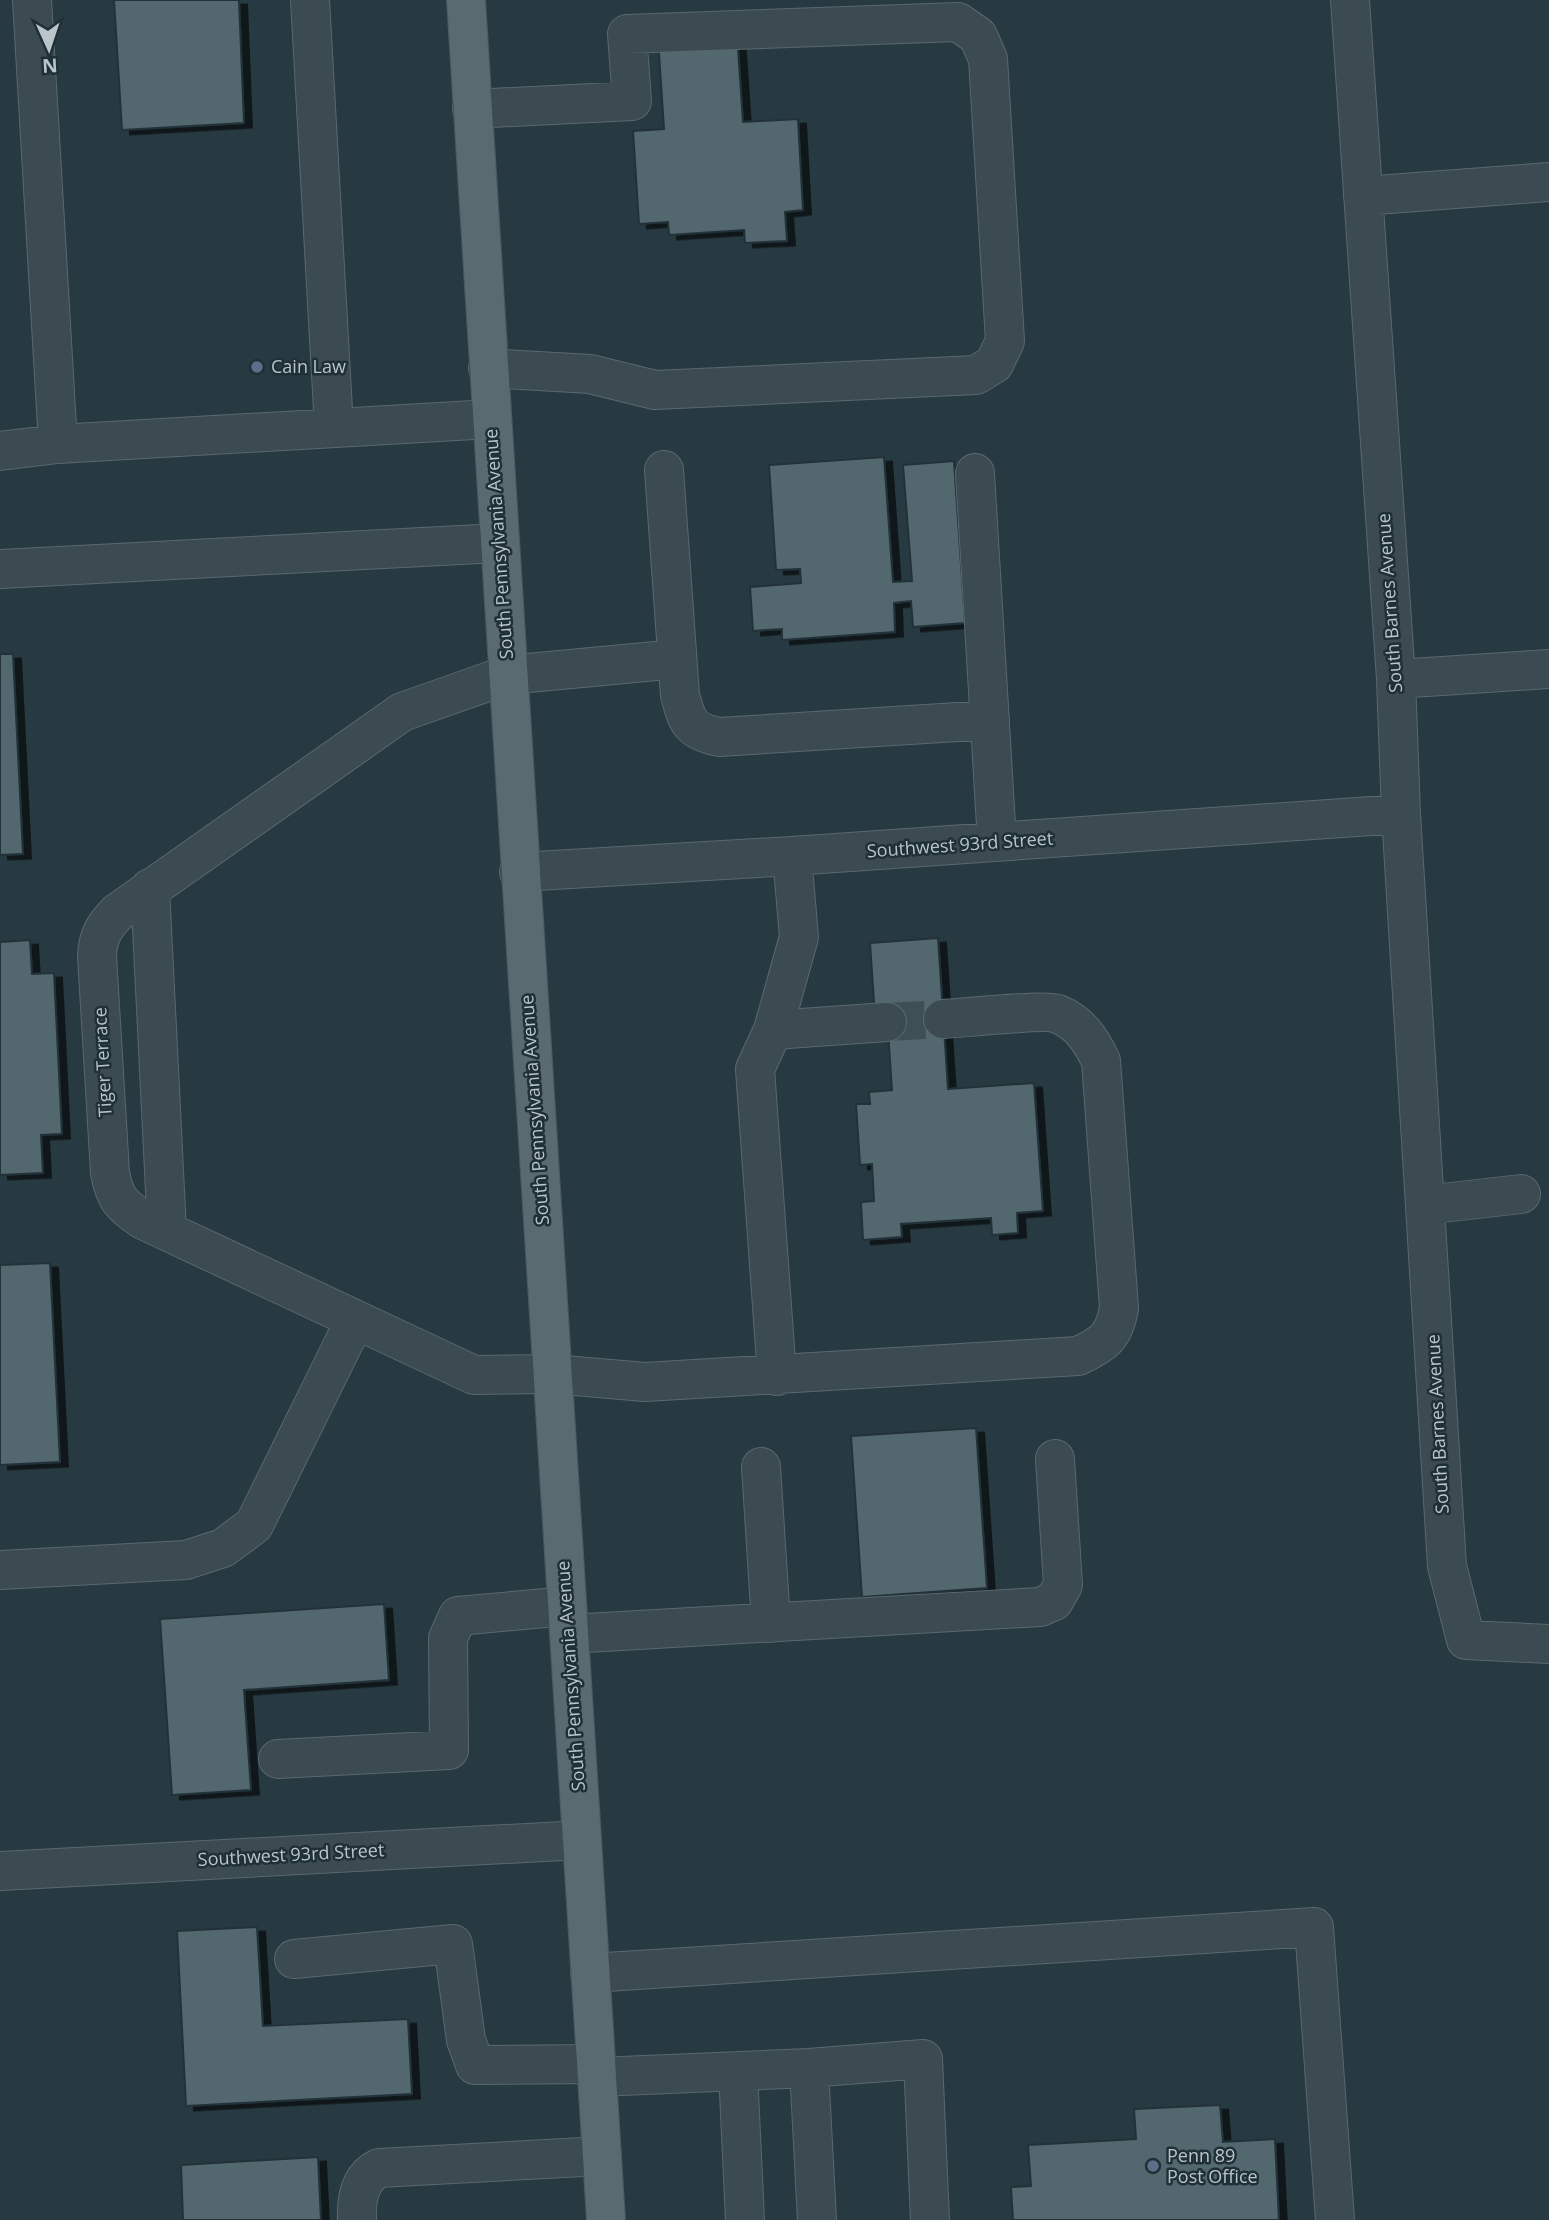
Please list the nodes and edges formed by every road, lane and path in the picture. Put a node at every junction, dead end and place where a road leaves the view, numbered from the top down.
1 (32, 0) edge
2 (310, 0) edge
3 (466, 0) edge
4 (1350, 0) edge
5 (629, 17) edge
6 (472, 109) junction
7 (1549, 182) edge
8 (1363, 196) junction
9 (488, 368) junction
10 (491, 419) junction
11 (334, 428) junction
12 (58, 444) junction
13 (0, 451) edge
14 (664, 470) dead end
15 (975, 473) dead end
16 (499, 543) junction
17 (0, 569) edge
18 (677, 659) junction
19 (1549, 669) edge
20 (508, 676) junction
21 (1396, 679) junction
22 (990, 720) junction
23 (1401, 814) junction
24 (997, 842) junction
25 (793, 856) junction
26 (519, 872) junction
27 (150, 888) junction
28 (943, 1019) tunnel mouth
29 (887, 1022) tunnel mouth
30 (773, 1030) junction
31 (1521, 1194) dead end
32 (1425, 1205) junction
33 (167, 1231) junction
34 (355, 1320) junction
35 (552, 1374) junction
36 (777, 1376) junction
37 (1055, 1460) dead end
38 (761, 1466) dead end
39 (0, 1570) edge
40 (568, 1620) junction
41 (771, 1623) junction
42 (1549, 1644) edge
43 (278, 1759) dead end
44 (582, 1840) junction
45 (0, 1871) edge
46 (294, 1959) dead end
47 (590, 1973) junction
48 (809, 2068) junction
49 (596, 2071) junction
50 (738, 2071) junction
51 (602, 2156) junction
52 (357, 2220) edge
53 (606, 2220) edge
54 (745, 2220) edge
55 (817, 2220) edge
56 (930, 2220) edge
57 (1335, 2220) edge

1 - 12 street
2 - 11 street
3 - 6 main road, South Pennsylvania Avenue
4 - 8 street, South Barnes Avenue
5 - 6 street
5 - 9 street
6 - 9 main road, South Pennsylvania Avenue
7 - 8 street
8 - 21 street, South Barnes Avenue
9 - 10 main road, South Pennsylvania Avenue
10 - 11 street
10 - 16 main road, South Pennsylvania Avenue
11 - 12 street
12 - 13 street
14 - 18 street
15 - 22 street
16 - 17 street
16 - 20 main road, South Pennsylvania Avenue
18 - 20 street, Tiger Terrace
18 - 22 street
19 - 21 street
20 - 26 main road, South Pennsylvania Avenue
20 - 27 street, Tiger Terrace
21 - 23 street, South Barnes Avenue
22 - 24 street
23 - 24 street, Southwest 93rd Street
23 - 32 street, South Barnes Avenue
24 - 25 street, Southwest 93rd Street
25 - 26 street, Southwest 93rd Street
25 - 30 street
26 - 35 main road, South Pennsylvania Avenue
27 - 33 street
27 - 33 street, Tiger Terrace
28 - 36 street, Tiger Terrace
29 - 30 street
30 - 36 street
31 - 32 street
32 - 42 street, South Barnes Avenue
33 - 34 street, Tiger Terrace
34 - 35 street, Tiger Terrace
34 - 39 street
35 - 36 street, Tiger Terrace
35 - 40 main road, South Pennsylvania Avenue
37 - 41 street
38 - 41 street
40 - 41 street
40 - 43 street
40 - 44 main road, South Pennsylvania Avenue
44 - 45 street, Southwest 93rd Street
44 - 47 main road, South Pennsylvania Avenue
46 - 49 street
47 - 49 main road, South Pennsylvania Avenue
47 - 57 street
48 - 50 street
48 - 55 street
48 - 56 street
49 - 50 street
49 - 51 main road, South Pennsylvania Avenue
50 - 54 street
51 - 52 street
51 - 53 main road, South Pennsylvania Avenue

